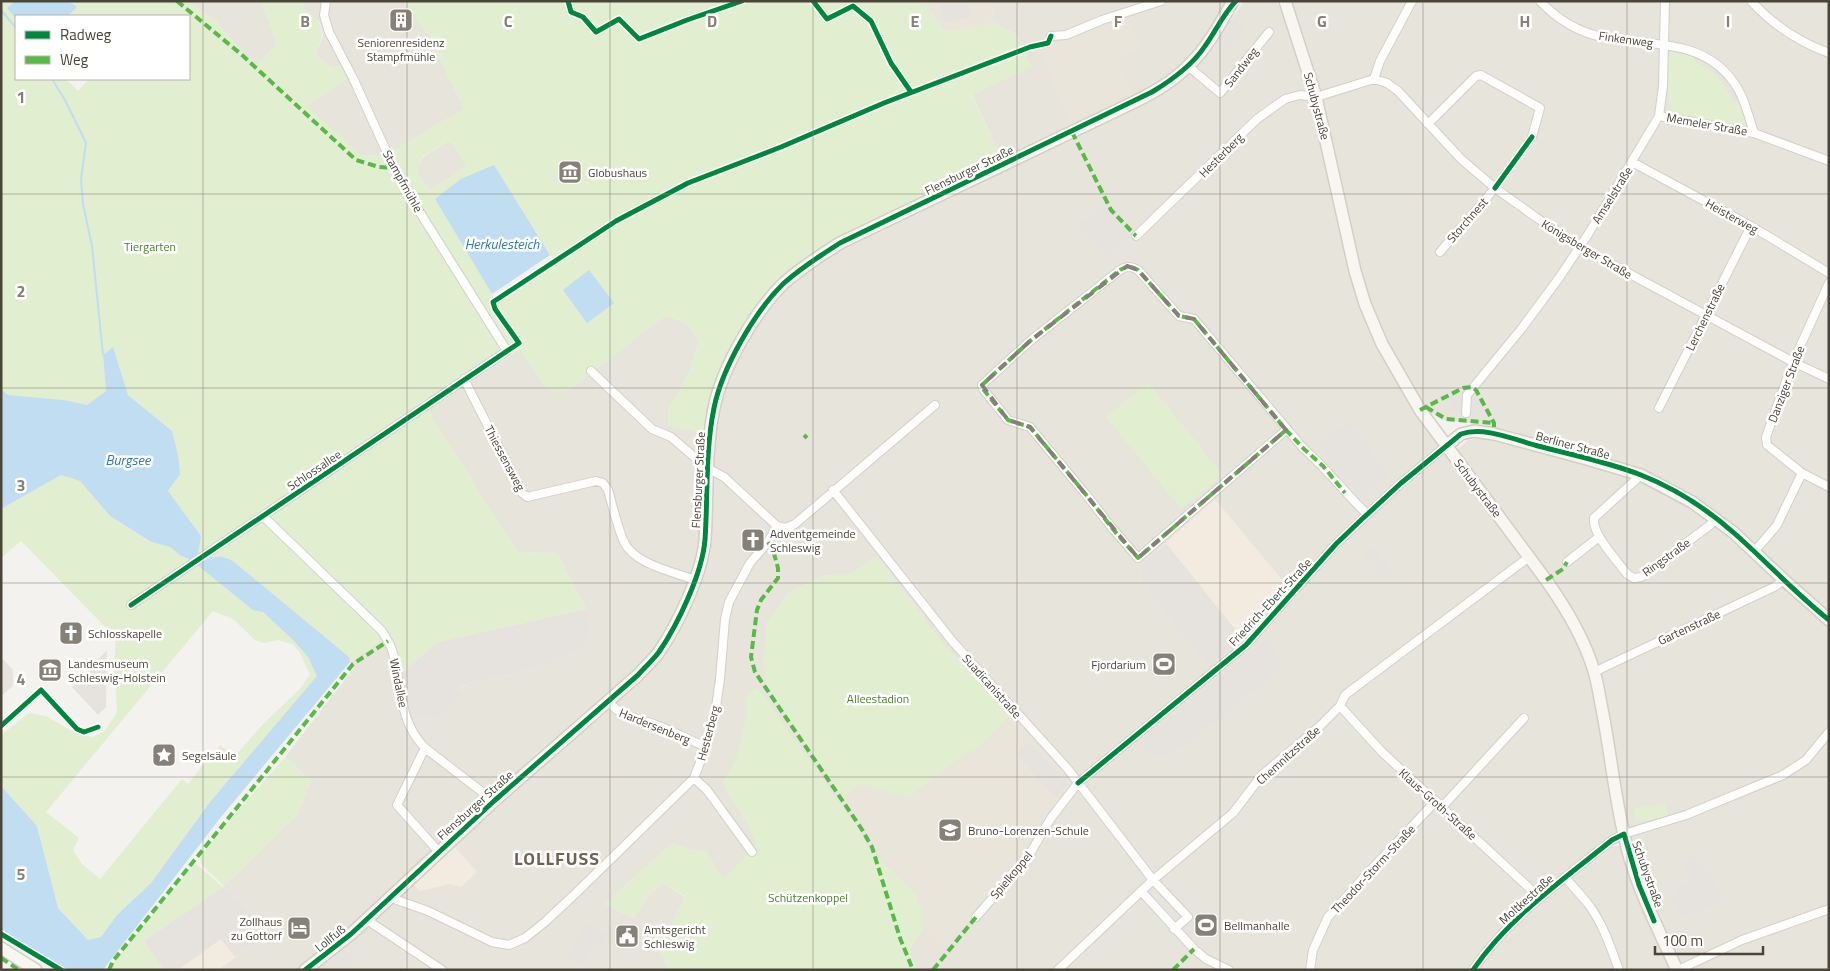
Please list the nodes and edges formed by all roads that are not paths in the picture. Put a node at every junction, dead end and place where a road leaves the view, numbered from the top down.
1 (326, 1) edge
2 (1161, 1) edge
3 (1412, 1) edge
4 (1540, 1) edge
5 (1665, 1) edge
6 (1751, 1) edge
7 (1232, 4) edge
8 (1285, 4) edge
9 (1269, 32) dead end
10 (1051, 36) dead end
11 (1664, 45) junction
12 (1829, 53) edge
13 (1188, 66) junction
14 (1374, 79) junction
15 (1316, 97) junction
16 (1660, 116) junction
17 (1428, 124) junction
18 (1754, 133) junction
19 (1532, 137) dead end
20 (1829, 161) edge
21 (1632, 162) junction
22 (1494, 188) junction
23 (1752, 226) junction
24 (1136, 236) dead end
25 (1580, 247) junction
26 (1440, 252) dead end
27 (1829, 273) edge
28 (1829, 284) edge
29 (1706, 316) junction
30 (507, 351) joint
31 (1793, 362) junction
32 (591, 371) dead end
33 (464, 379) junction
34 (1829, 379) edge
35 (934, 405) dead end
36 (1659, 408) dead end
37 (1466, 413) dead end
38 (1286, 430) junction
39 (1446, 446) junction
40 (707, 468) junction
41 (1802, 473) junction
42 (1640, 475) junction
43 (1829, 487) edge
44 (834, 490) junction
45 (1367, 514) junction
46 (264, 517) junction
47 (1715, 518) junction
48 (777, 526) junction
49 (1599, 536) junction
50 (1754, 552) junction
51 (1529, 556) junction
52 (1567, 562) dead end
53 (695, 580) junction
54 (1784, 580) junction
55 (131, 605) dead end
56 (1829, 620) edge
57 (1594, 672) junction
58 (608, 701) junction
59 (1340, 706) junction
60 (1524, 718) dead end
61 (1829, 732) edge
62 (706, 747) junction
63 (425, 748) junction
64 (694, 778) junction
65 (1078, 783) junction
66 (494, 801) junction
67 (1436, 801) junction
68 (1442, 807) junction
69 (1624, 834) junction
70 (439, 852) junction
71 (752, 852) dead end
72 (1565, 878) junction
73 (1152, 880) junction
74 (1141, 891) junction
75 (391, 895) junction
76 (1540, 898) junction
77 (1829, 908) edge
78 (976, 917) dead end
79 (367, 920) junction
80 (1174, 929) junction
81 (1, 948) edge
82 (36, 970) edge
83 (305, 970) edge
84 (442, 970) edge
85 (1058, 970) edge
86 (1229, 970) edge
87 (1310, 970) edge
88 (1473, 970) edge
89 (1619, 970) edge
90 (1678, 970) edge

1 - 30 street, Stampfmühle
2 - 10 street
3 - 14 street
4 - 11 street, Finkenweg
5 - 11 street, Amselstraße
6 - 12 street
7 - 13 street, Flensburger Straße
8 - 15 street, Schubystraße
9 - 13 street, Sandweg
11 - 16 street, Amselstraße
11 - 18 street, Memeler Straße
13 - 40 street, Flensburger Straße
14 - 15 street, Hesterberg
14 - 17 street, Königsberger Straße
15 - 24 street, Hesterberg
15 - 39 street, Schubystraße
16 - 18 street, Memeler Straße
16 - 21 street, Amselstraße
17 - 19 street
17 - 22 street, Königsberger Straße
18 - 20 street, Memeler Straße
21 - 23 street, Heisterweg
21 - 25 street, Amselstraße
22 - 25 street, Königsberger Straße
22 - 26 street, Storchnest
23 - 27 street, Heisterweg
23 - 29 street, Lerchenstraße
25 - 29 street, Königsberger Straße
25 - 37 street, Amselstraße
28 - 31 street, Danziger Straße
29 - 31 street, Königsberger Straße
29 - 36 street, Lerchenstraße
30 - 33 street, Schlossallee
31 - 34 street, Königsberger Straße
31 - 41 street, Danziger Straße
32 - 40 street
33 - 46 street, Schlossallee
33 - 53 street, Thiessensweg
35 - 44 street
38 - 38 street
38 - 45 street
39 - 42 street, Berliner Straße
39 - 45 street, Friedrich-Ebert-Straße
39 - 51 street, Schubystraße
40 - 48 street
40 - 53 street, Flensburger Straße
41 - 43 street, Danziger Straße
41 - 50 street
42 - 47 street, Berliner Straße
42 - 49 street
44 - 48 street
44 - 65 street, Suadicanistraße
45 - 65 street, Friedrich-Ebert-Straße
46 - 55 street, Schlossallee
46 - 63 street, Windallee
47 - 49 street, Ringstraße
47 - 50 street, Berliner Straße
48 - 62 street, Hesterberg
49 - 52 street
50 - 54 street, Berliner Straße
51 - 57 street, Schubystraße
51 - 59 street, Chemnitzstraße
53 - 58 street, Flensburger Straße
54 - 56 street, Berliner Straße
54 - 57 street, Gartenstraße
57 - 69 street, Schubystraße
58 - 62 street, Hardersenberg
58 - 66 street, Flensburger Straße
59 - 67 street, Klaus-Groth-Straße
59 - 73 street, Chemnitzstraße
60 - 68 street
61 - 69 street, Moltkestraße
62 - 64 street, Hesterberg
63 - 66 street, Windallee
63 - 70 street
64 - 71 street
64 - 75 street, Hesterberg
65 - 73 street, Suadicanistraße
65 - 78 street, Spielkoppel
66 - 70 street, Flensburger Straße
67 - 68 street, Klaus-Groth-Straße
67 - 87 street, Theodor-Storm-Straße
68 - 76 street, Klaus-Groth-Straße
69 - 72 street, Moltkestraße
69 - 90 street, Schubystraße
70 - 75 street, Flensburger Straße
72 - 76 street, Moltkestraße
72 - 89 street
73 - 74 street, Chemnitzstraße
73 - 80 street, Suadicanistraße
74 - 80 street
74 - 85 street, Chemnitzstraße
75 - 79 street, Flensburger Straße
76 - 88 street, Moltkestraße
77 - 90 street
79 - 83 street, Lollfuß
79 - 84 street
80 - 86 street
81 - 82 street

